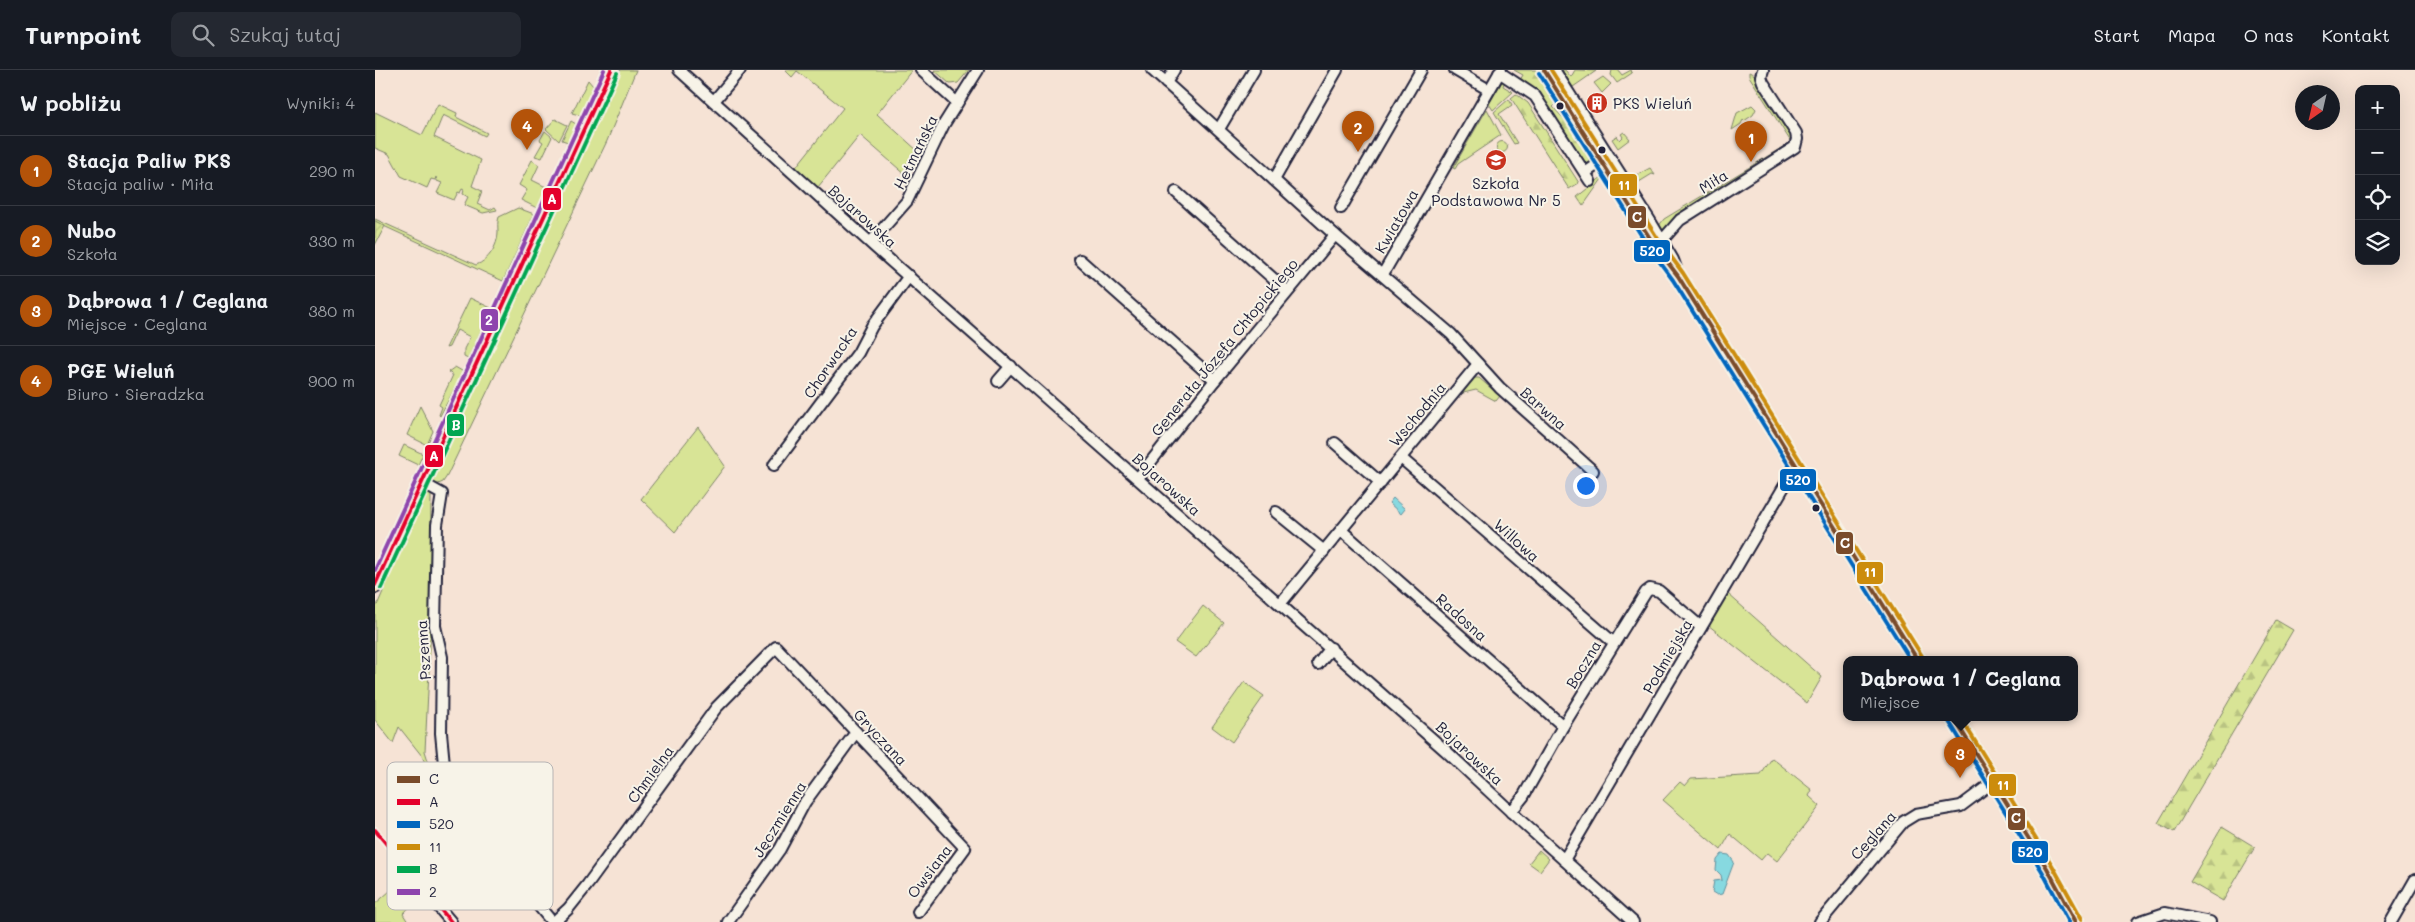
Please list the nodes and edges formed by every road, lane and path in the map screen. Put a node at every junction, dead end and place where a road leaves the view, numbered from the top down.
1 (611, 70) edge
2 (679, 70) edge
3 (740, 70) edge
4 (921, 70) edge
5 (978, 70) edge
6 (1152, 70) edge
7 (1174, 70) edge
8 (1254, 70) edge
9 (1337, 70) edge
10 (1421, 70) edge
11 (1455, 70) edge
12 (1544, 70) edge
13 (1553, 70) edge
14 (1763, 70) edge
15 (1500, 71) edge
16 (1166, 83) junction
17 (1489, 90) junction
18 (714, 101) junction
19 (957, 103) junction
20 (1219, 129) junction
21 (1601, 162) junction
22 (1274, 180) junction
23 (1176, 192) dead end
24 (1341, 208) dead end
25 (1335, 235) junction
26 (1655, 238) junction
27 (871, 242) junction
28 (1079, 260) dead end
29 (1383, 274) junction
30 (909, 276) junction
31 (1287, 291) junction
32 (1478, 364) junction
33 (1011, 366) junction
34 (1215, 380) junction
35 (998, 381) dead end
36 (1335, 443) dead end
37 (1401, 458) junction
38 (774, 465) dead end
39 (1800, 470) junction
40 (1593, 471) dead end
41 (1138, 478) junction
42 (422, 483) junction
43 (1381, 483) junction
44 (1276, 512) dead end
45 (1341, 530) junction
46 (1324, 551) junction
47 (375, 585) edge
48 (1280, 604) junction
49 (1701, 627) junction
50 (1614, 643) junction
51 (776, 647) joint
52 (1331, 648) junction
53 (1915, 656) edge
54 (1318, 664) dead end
55 (1955, 721) edge
56 (1563, 726) junction
57 (856, 732) junction
58 (444, 762) edge
59 (1993, 782) junction
60 (1511, 812) junction
61 (965, 848) joint
62 (1564, 860) junction
63 (2415, 880) edge
64 (441, 910) edge
65 (543, 910) edge
66 (918, 912) dead end
67 (451, 922) edge
68 (553, 922) edge
69 (728, 922) edge
70 (1633, 922) edge
71 (1820, 922) edge
72 (2076, 922) edge
73 (2138, 922) edge
74 (2210, 922) edge
75 (2391, 922) edge

1 - 42 main road
2 - 18 street, Bojarowska
3 - 18 street
4 - 19 street
5 - 19 street, Hetmańska
6 - 16 street
7 - 16 street
8 - 20 street
9 - 22 street
10 - 24 street
11 - 17 street
12 - 21 street
13 - 26 street
14 - 26 street, Miła
15 - 17 street, Kwiatowa
15 - 21 street
16 - 20 street
17 - 29 street, Kwiatowa
18 - 27 street, Bojarowska
19 - 27 street, Hetmańska
20 - 22 street
21 - 26 street
22 - 25 street
23 - 31 street
25 - 29 street
25 - 31 street, Generała Józefa Chłopickiego
26 - 39 street
27 - 30 street, Bojarowska
28 - 34 street
29 - 32 street, Kwiatowa
30 - 33 street, Bojarowska
30 - 38 street, Chorwacka
31 - 34 street, Generała Józefa Chłopickiego
32 - 37 street, Wschodnia
32 - 40 street, Barwna
33 - 35 street
33 - 41 street, Bojarowska
34 - 41 street, Generała Józefa Chłopickiego
36 - 43 street
37 - 43 street, Wschodnia
37 - 50 street, Willowa
39 - 49 street, Podmiejska
39 - 53 street
41 - 48 street, Bojarowska
42 - 47 main road
42 - 58 street, Pszenna
43 - 45 street, Wschodnia
44 - 46 street
45 - 46 street, Wschodnia
45 - 56 street, Radosna
46 - 48 street, Wschodnia
48 - 52 street, Bojarowska
49 - 50 street, Boczna
49 - 62 street, Podmiejska
50 - 56 street, Boczna
51 - 57 street, Gryczana
51 - 68 street, Chmielna
52 - 54 street
52 - 60 street, Bojarowska
55 - 59 street
56 - 60 street, Boczna
57 - 61 street, Gryczana
57 - 69 street, Jęczmienna
59 - 71 street, Ceglana
59 - 72 street
60 - 62 street, Bojarowska
61 - 66 street, Owsiana
62 - 70 street, Bojarowska
63 - 75 street
64 - 67 street
65 - 68 street, Pszenna
73 - 74 street

